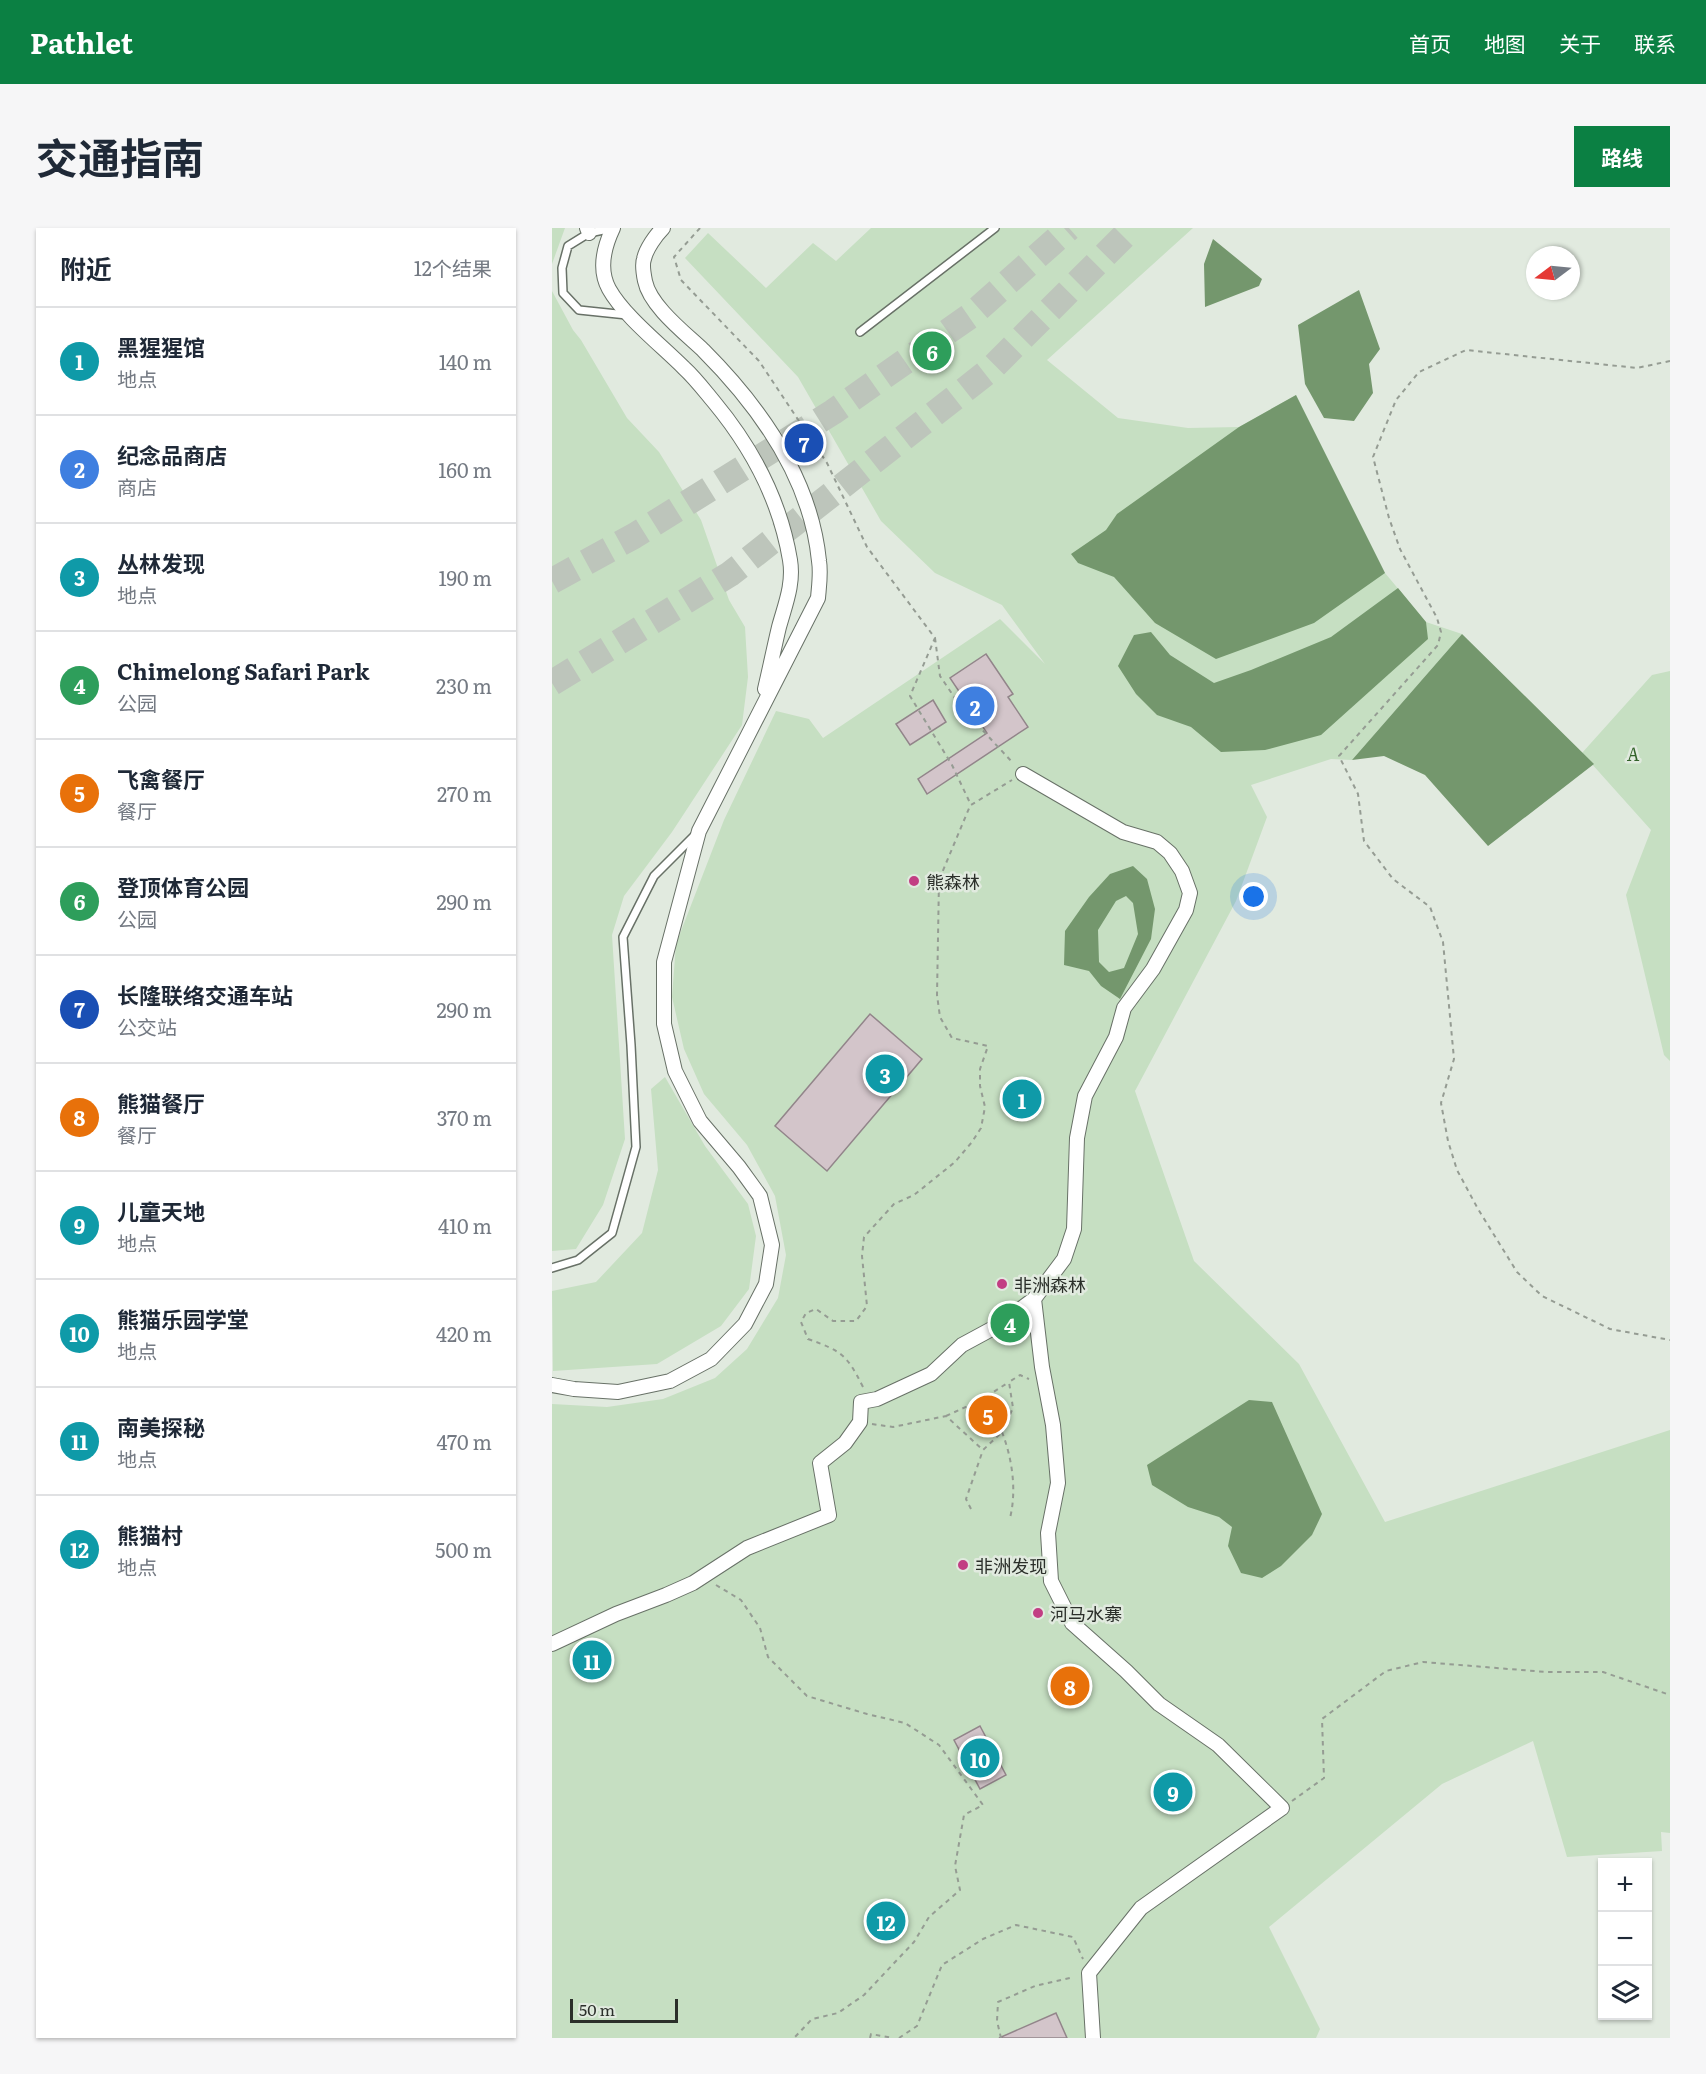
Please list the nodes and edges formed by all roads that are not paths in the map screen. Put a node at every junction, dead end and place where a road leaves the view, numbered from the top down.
1 (613, 228) edge
2 (663, 228) edge
3 (995, 228) edge
4 (590, 230) edge
5 (630, 315) junction
6 (860, 332) dead end
7 (760, 708) junction
8 (1023, 774) road end
9 (699, 831) junction
10 (552, 1268) edge
11 (1034, 1299) junction
12 (552, 1384) edge
13 (552, 1644) edge
14 (1093, 2038) edge

1 - 4 lane
1 - 5 street
2 - 7 street
3 - 6 lane
4 - 5 lane
5 - 7 street
7 - 9 street
8 - 11 street
9 - 10 lane
9 - 12 street
11 - 13 street
11 - 14 street

